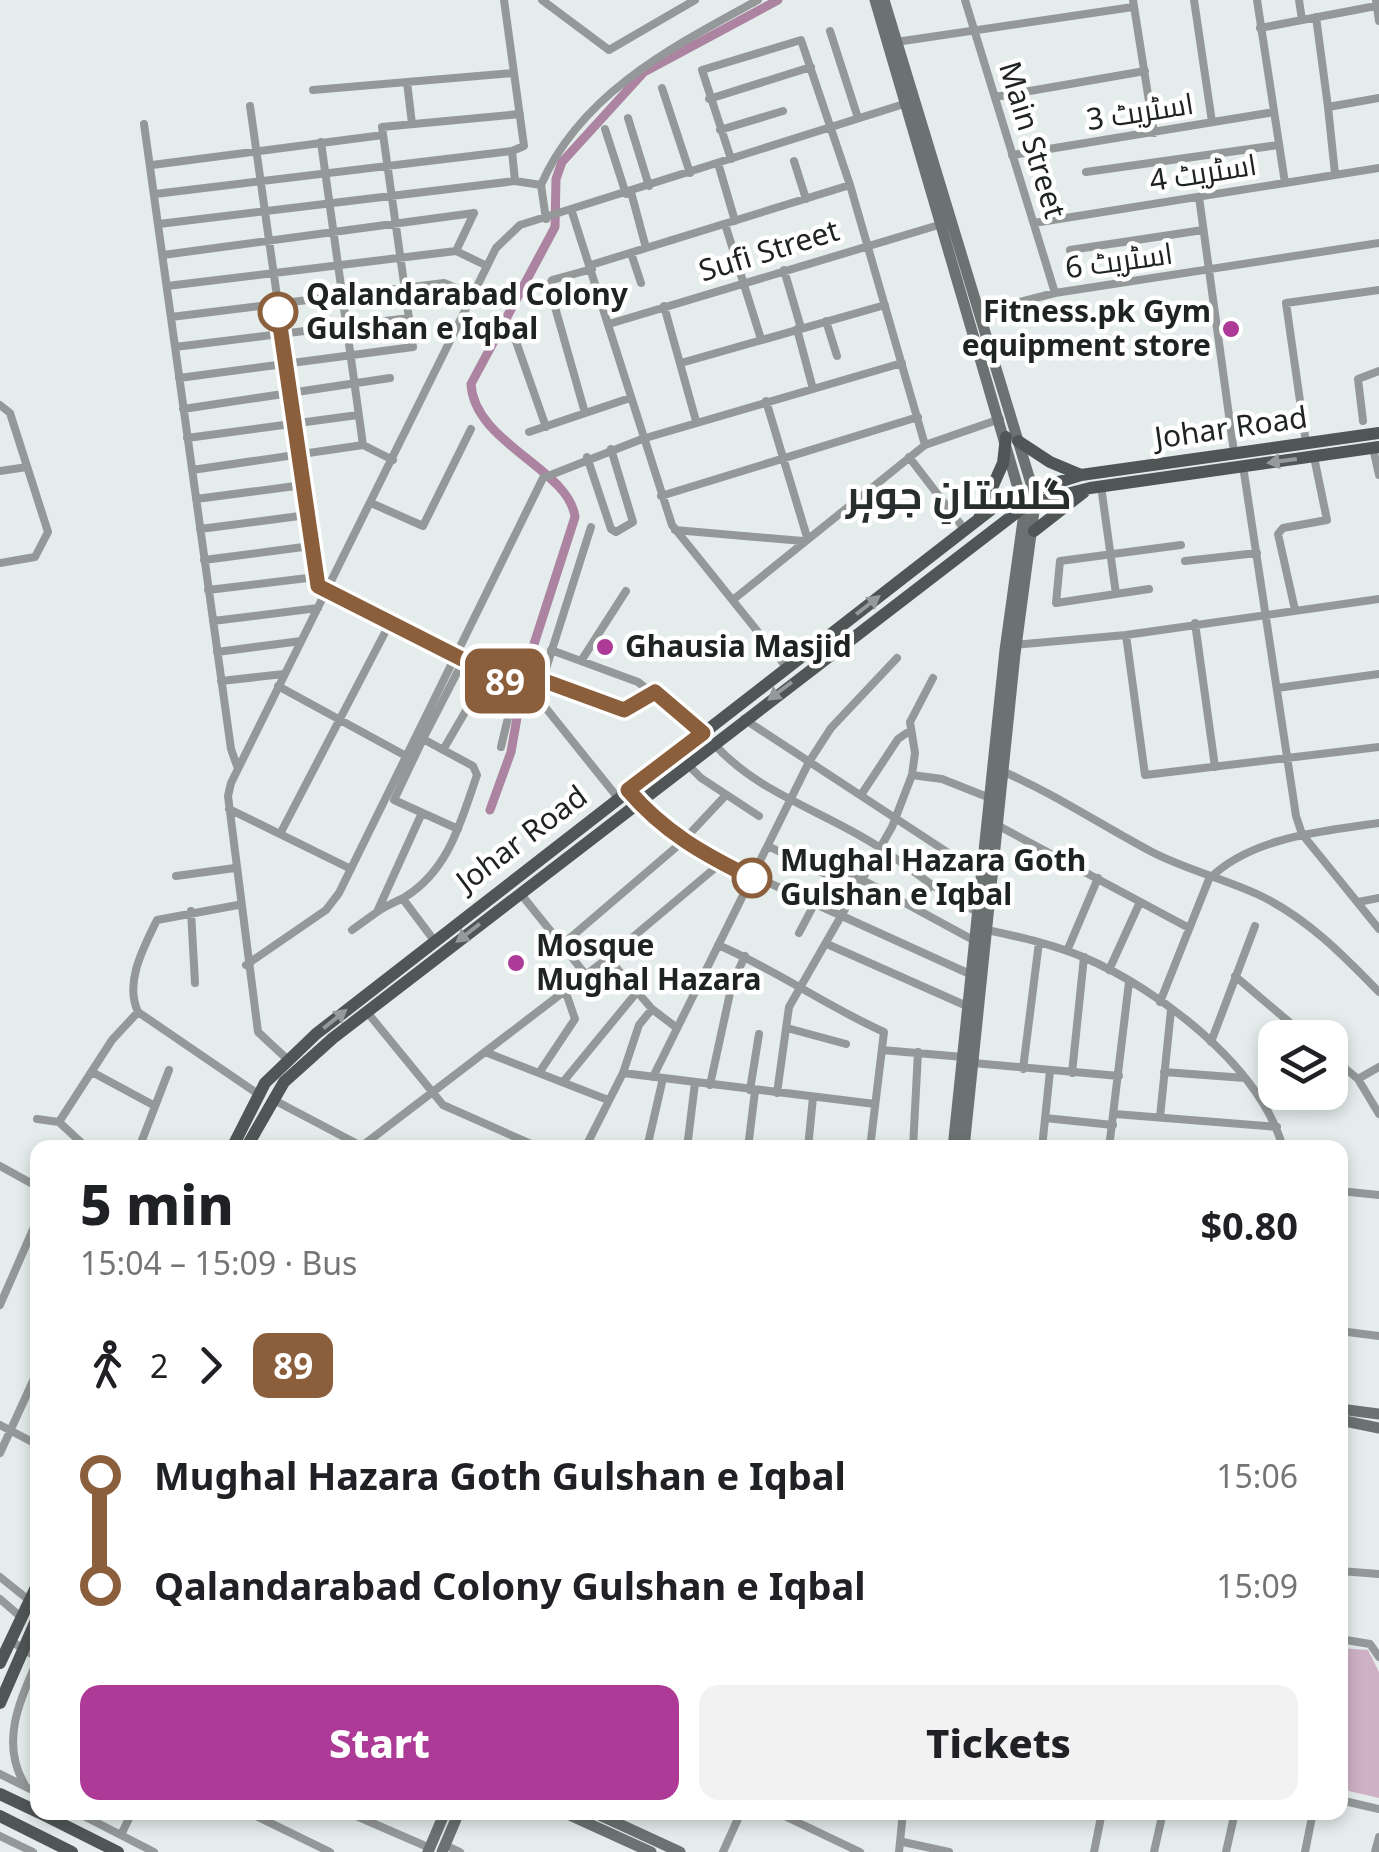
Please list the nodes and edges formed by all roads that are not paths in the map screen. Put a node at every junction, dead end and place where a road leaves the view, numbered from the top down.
1 (504, 0) edge
2 (542, 0) edge
3 (694, 0) edge
4 (758, 0) edge
5 (875, 0) edge
6 (884, 0) edge
7 (966, 0) edge
8 (1194, 0) edge
9 (1257, 0) edge
10 (1299, 0) edge
11 (1339, 0) edge
12 (1376, 3) edge
13 (1133, 4) edge
14 (1341, 12) junction
15 (1316, 17) junction
16 (1302, 20) junction
17 (1379, 21) edge
18 (1260, 28) junction
19 (976, 30) junction
20 (830, 31) dead end
21 (896, 42) junction
22 (812, 67) junction
23 (1145, 70) junction
24 (514, 73) junction
25 (407, 82) junction
26 (662, 88) dead end
27 (313, 90) dead end
28 (905, 96) junction
29 (994, 97) junction
30 (1379, 98) edge
31 (710, 99) junction
32 (250, 106) dead end
33 (1328, 107) junction
34 (783, 111) dead end
35 (1274, 112) junction
36 (520, 114) junction
37 (628, 118) dead end
38 (858, 118) junction
39 (1212, 122) junction
40 (144, 124) dead end
41 (412, 124) junction
42 (831, 126) junction
43 (605, 130) dead end
44 (720, 130) junction
45 (1154, 133) junction
46 (383, 136) junction
47 (321, 142) junction
48 (1278, 145) junction
49 (254, 149) junction
50 (512, 151) junction
51 (1012, 155) junction
52 (730, 159) junction
53 (794, 162) dead end
54 (718, 163) junction
55 (152, 164) junction
56 (388, 164) junction
57 (1379, 168) edge
58 (324, 170) junction
59 (1086, 172) dead end
60 (690, 173) junction
61 (1335, 174) junction
62 (259, 179) junction
63 (515, 181) junction
64 (1285, 183) junction
65 (850, 185) junction
66 (541, 186) junction
67 (649, 186) junction
68 (628, 193) junction
69 (155, 194) junction
70 (392, 196) junction
71 (1199, 197) junction
72 (806, 199) junction
73 (329, 204) junction
74 (264, 212) junction
75 (570, 213) junction
76 (548, 219) junction
77 (730, 223) junction
78 (1034, 223) junction
79 (159, 224) junction
80 (942, 224) junction
81 (396, 225) junction
82 (1203, 230) junction
83 (333, 233) junction
84 (268, 242) junction
85 (868, 244) junction
86 (1379, 244) edge
87 (646, 248) junction
88 (456, 250) junction
89 (1070, 250) dead end
90 (631, 253) junction
91 (163, 255) junction
92 (400, 258) junction
93 (338, 265) junction
94 (487, 266) junction
95 (592, 267) junction
96 (784, 270) junction
97 (1207, 271) junction
98 (272, 273) junction
99 (744, 282) junction
100 (641, 283) dead end
101 (167, 286) junction
102 (404, 289) junction
103 (1379, 290) edge
104 (1055, 293) junction
105 (342, 294) junction
106 (473, 295) junction
107 (277, 305) junction
108 (885, 305) junction
109 (664, 306) junction
110 (980, 312) junction
111 (171, 317) junction
112 (409, 318) junction
113 (826, 321) junction
114 (346, 324) junction
115 (609, 324) junction
116 (799, 328) junction
117 (514, 333) dead end
118 (281, 334) junction
119 (761, 339) junction
120 (175, 347) junction
121 (350, 355) junction
122 (836, 356) dead end
123 (285, 363) junction
124 (681, 363) junction
125 (902, 363) junction
126 (1379, 370) edge
127 (179, 378) junction
128 (390, 378) dead end
129 (354, 384) junction
130 (813, 389) junction
131 (290, 393) junction
132 (630, 398) junction
133 (766, 401) junction
134 (0, 405) edge
135 (184, 408) junction
136 (585, 413) junction
137 (358, 415) junction
138 (918, 417) junction
139 (1000, 419) junction
140 (1363, 420) dead end
141 (696, 421) junction
142 (294, 424) junction
143 (546, 427) junction
144 (470, 429) dead end
145 (529, 432) dead end
146 (1379, 434) edge
147 (188, 438) junction
148 (642, 438) junction
149 (1012, 439) junction
150 (1306, 443) junction
151 (362, 445) junction
152 (925, 446) junction
153 (1376, 448) edge
154 (611, 449) junction
155 (1234, 452) junction
156 (298, 454) junction
157 (1314, 456) junction
158 (587, 457) junction
159 (909, 457) junction
160 (393, 460) junction
161 (783, 460) junction
162 (1242, 466) junction
163 (28, 468) junction
164 (192, 470) junction
165 (0, 471) edge
166 (1379, 474) edge
167 (1081, 475) junction
168 (303, 486) junction
169 (1095, 487) junction
170 (662, 496) junction
171 (196, 499) junction
172 (1030, 499) junction
173 (371, 503) junction
174 (306, 515) junction
175 (591, 526) dead end
176 (971, 526) junction
177 (200, 529) junction
178 (676, 530) junction
179 (1034, 531) junction
180 (805, 539) junction
181 (312, 546) junction
182 (1181, 546) dead end
183 (1257, 553) junction
184 (1110, 555) junction
185 (204, 560) junction
186 (1185, 561) dead end
187 (0, 563) edge
188 (316, 577) junction
189 (1150, 589) dead end
190 (208, 590) junction
191 (327, 590) junction
192 (626, 591) dead end
193 (1116, 594) junction
194 (734, 599) junction
195 (1379, 600) edge
196 (318, 608) junction
197 (1295, 610) junction
198 (1267, 613) junction
199 (213, 621) junction
200 (392, 621) junction
201 (1195, 624) junction
202 (1126, 635) junction
203 (301, 640) junction
204 (1011, 645) junction
205 (551, 650) junction
206 (217, 652) junction
207 (457, 653) junction
208 (897, 658) dead end
209 (582, 662) junction
210 (786, 668) junction
211 (284, 674) junction
212 (1379, 674) edge
213 (485, 678) junction
214 (933, 678) dead end
215 (542, 680) junction
216 (221, 681) junction
217 (278, 686) junction
218 (1277, 688) junction
219 (655, 692) junction
220 (533, 695) junction
221 (744, 719) junction
222 (340, 720) junction
223 (911, 730) junction
224 (708, 738) junction
225 (423, 740) junction
226 (501, 746) dead end
227 (1379, 747) edge
228 (443, 750) junction
229 (406, 756) junction
230 (1288, 758) junction
231 (809, 762) junction
232 (686, 763) junction
233 (237, 766) junction
234 (1216, 767) junction
235 (1002, 770) junction
236 (912, 775) junction
237 (726, 795) junction
238 (861, 795) junction
239 (628, 796) junction
240 (990, 798) junction
241 (790, 800) junction
242 (229, 809) junction
243 (421, 814) junction
244 (759, 816) dead end
245 (896, 817) junction
246 (1379, 823) edge
247 (997, 825) junction
248 (458, 829) junction
249 (280, 834) junction
250 (1302, 834) junction
251 (682, 842) junction
252 (768, 846) junction
253 (879, 847) junction
254 (721, 863) junction
255 (234, 868) junction
256 (351, 868) junction
257 (176, 876) dead end
258 (828, 876) junction
259 (986, 876) junction
260 (752, 878) junction
261 (860, 878) junction
262 (1098, 878) junction
263 (1209, 878) junction
264 (931, 885) junction
265 (520, 893) junction
266 (1379, 898) edge
267 (402, 899) junction
268 (1140, 902) junction
269 (1358, 902) junction
270 (238, 904) junction
271 (813, 905) junction
272 (915, 908) junction
273 (191, 911) junction
274 (378, 912) junction
275 (978, 912) junction
276 (841, 918) junction
277 (1254, 926) dead end
278 (1190, 928) junction
279 (1379, 929) edge
280 (352, 930) dead end
281 (987, 930) junction
282 (799, 933) dead end
283 (433, 939) junction
284 (975, 941) junction
285 (1039, 942) junction
286 (562, 944) junction
287 (718, 944) junction
288 (827, 944) junction
289 (1066, 951) junction
290 (745, 956) junction
291 (1084, 957) junction
292 (608, 958) junction
293 (246, 966) junction
294 (1109, 970) junction
295 (586, 975) junction
296 (972, 975) junction
297 (1236, 976) junction
298 (1129, 982) junction
299 (195, 983) dead end
300 (565, 990) junction
301 (798, 990) junction
302 (637, 992) junction
303 (1379, 992) edge
304 (1160, 1002) junction
305 (968, 1007) junction
306 (652, 1008) junction
307 (1170, 1010) junction
308 (138, 1012) junction
309 (367, 1012) junction
310 (1287, 1020) edge
311 (677, 1028) junction
312 (788, 1028) junction
313 (759, 1034) dead end
314 (1210, 1042) junction
315 (846, 1044) dead end
316 (882, 1050) junction
317 (485, 1052) junction
318 (918, 1052) junction
319 (286, 1059) junction
320 (968, 1060) junction
321 (1379, 1067) edge
322 (1023, 1068) junction
323 (169, 1070) dead end
324 (1348, 1071) edge
325 (92, 1072) junction
326 (623, 1072) junction
327 (1050, 1072) junction
328 (1164, 1072) junction
329 (539, 1073) junction
330 (1072, 1073) junction
331 (1119, 1076) junction
332 (658, 1078) junction
333 (1244, 1078) junction
334 (1358, 1079) junction
335 (563, 1082) junction
336 (695, 1084) junction
337 (710, 1085) junction
338 (752, 1091) junction
339 (432, 1092) junction
340 (777, 1093) junction
341 (265, 1097) junction
342 (812, 1098) junction
343 (608, 1100) junction
344 (875, 1104) junction
345 (155, 1106) junction
346 (1115, 1114) junction
347 (1379, 1114) edge
348 (1045, 1118) junction
349 (1160, 1118) junction
350 (37, 1119) dead end
351 (58, 1122) junction
352 (1113, 1125) junction
353 (1277, 1126) junction
354 (77, 1140) edge
355 (143, 1140) edge
356 (237, 1140) edge
357 (249, 1140) edge
358 (339, 1140) edge
359 (373, 1140) edge
360 (522, 1140) edge
361 (590, 1140) edge
362 (648, 1140) edge
363 (688, 1140) edge
364 (749, 1140) edge
365 (809, 1140) edge
366 (871, 1140) edge
367 (913, 1140) edge
368 (954, 1140) edge
369 (964, 1140) edge
370 (1043, 1140) edge
371 (1110, 1140) edge
372 (1281, 1140) edge
373 (0, 1166) edge
374 (30, 1183) edge
375 (1348, 1192) edge
376 (1379, 1195) edge
377 (30, 1236) edge
378 (0, 1305) edge
379 (1348, 1332) edge
380 (1379, 1336) edge
381 (30, 1387) edge
382 (1348, 1410) edge
383 (1379, 1414) edge
384 (1348, 1422) edge
385 (0, 1425) edge
386 (1379, 1428) edge
387 (9, 1433) junction
388 (30, 1442) edge
389 (0, 1453) edge
390 (1348, 1572) edge
391 (1379, 1574) edge
392 (0, 1577) edge
393 (0, 1599) edge
394 (30, 1602) joint
395 (22, 1618) junction
396 (30, 1626) edge
397 (1348, 1640) edge
398 (8, 1652) edge
399 (1379, 1657) edge
400 (30, 1679) edge
401 (0, 1702) edge
402 (0, 1774) edge
403 (24, 1785) junction
404 (30, 1788) edge
405 (0, 1794) edge
406 (1348, 1802) edge
407 (30, 1808) edge
408 (1379, 1809) edge
409 (0, 1816) edge
410 (54, 1820) edge
411 (78, 1820) edge
412 (93, 1820) edge
413 (128, 1820) edge
414 (263, 1820) edge
415 (375, 1820) edge
416 (443, 1820) edge
417 (454, 1820) edge
418 (578, 1820) edge
419 (610, 1820) edge
420 (738, 1820) edge
421 (793, 1820) edge
422 (903, 1820) edge
423 (1100, 1820) edge
424 (1160, 1820) edge
425 (1232, 1820) edge
426 (1312, 1820) edge
427 (75, 1831) junction
428 (121, 1835) junction
429 (0, 1836) edge
430 (1379, 1837) edge
431 (904, 1842) junction
432 (625, 1847) edge
433 (436, 1849) edge
434 (320, 1850) edge
435 (67, 1851) edge
436 (33, 1852) edge
437 (118, 1852) edge
438 (154, 1852) edge
439 (330, 1852) edge
440 (460, 1852) edge
441 (651, 1852) edge
442 (680, 1852) edge
443 (724, 1852) edge
444 (860, 1852) edge
445 (899, 1852) edge
446 (949, 1852) edge
447 (1094, 1852) edge
448 (1154, 1852) edge
449 (1226, 1852) edge
450 (1304, 1852) edge
451 (1375, 1852) edge

1 - 24 street
2 - 3 street
4 - 66 street
5 - 28 street
6 - 21 street
7 - 19 street, Main Street
8 - 39 street
9 - 18 street
10 - 16 street
11 - 14 street
12 - 14 street
12 - 17 street
13 - 19 street
13 - 23 street
14 - 15 street
15 - 16 street
15 - 33 street
16 - 18 street
18 - 35 street
19 - 21 street
19 - 29 street, Main Street
20 - 38 street
21 - 28 street
22 - 31 street
22 - 31 street
22 - 42 street
23 - 29 street
23 - 45 street
24 - 25 street
24 - 36 street
25 - 27 street
25 - 41 street
26 - 60 street
28 - 38 street
28 - 80 street
28 - 110 street
29 - 51 street, Main Street
30 - 33 street
31 - 44 street
32 - 49 street
33 - 61 street
34 - 44 street
35 - 39 street, اسٹریٹ 3
35 - 48 street
36 - 41 street
36 - 50 street
37 - 67 street
38 - 42 street
39 - 45 street, اسٹریٹ 3
40 - 55 street
41 - 46 street
42 - 52 street
42 - 65 street
43 - 68 street
44 - 52 street
45 - 51 street, اسٹریٹ 3
46 - 47 street
46 - 56 street
47 - 49 street
47 - 58 street
48 - 59 street
48 - 64 street
49 - 55 street
49 - 62 street
50 - 56 street
50 - 63 street
51 - 78 street, Main Street
52 - 54 street
53 - 72 street
54 - 60 street
54 - 77 street
55 - 69 street
56 - 58 street
56 - 70 street
57 - 61 street, اسٹریٹ 4
58 - 62 street
58 - 73 street
60 - 67 street
61 - 64 street, اسٹریٹ 4
62 - 69 street
62 - 74 street
63 - 66 street
63 - 70 street
64 - 71 street, اسٹریٹ 4
65 - 72 street
65 - 85 street
66 - 76 street
67 - 68 street
68 - 75 street
68 - 87 street
69 - 79 street
70 - 73 street
70 - 81 street
71 - 78 street, اسٹریٹ 4
71 - 82 street
72 - 77 street
73 - 74 street
73 - 83 street
74 - 79 street
74 - 84 street
75 - 76 street
75 - 95 street
76 - 94 street
77 - 87 street
77 - 99 street
78 - 104 street, Main Street
79 - 91 street
80 - 85 street, Sufi Street
80 - 139 street
81 - 83 street
81 - 88 street
81 - 92 street
82 - 89 street
82 - 97 street
83 - 84 street
83 - 93 street
84 - 91 street
84 - 98 street
85 - 96 street, Sufi Street
85 - 108 street
86 - 97 street, اسٹریٹ 6
87 - 90 street
88 - 92 street
88 - 94 street
90 - 95 street
90 - 100 street
91 - 101 street
92 - 93 street
92 - 102 street
93 - 98 street
93 - 105 street
94 - 106 street
95 - 115 street
95 - 136 street
96 - 99 street, Sufi Street
96 - 116 street
97 - 104 street, اسٹریٹ 6
97 - 155 street
98 - 101 street
98 - 107 street
99 - 109 street, Sufi Street
99 - 119 street
101 - 111 street
102 - 105 street
102 - 106 street
102 - 112 street
103 - 150 street
104 - 110 street, اسٹریٹ 6
105 - 107 street
105 - 114 street
106 - 160 street
107 - 111 street
107 - 118 street
108 - 113 street
108 - 125 street
109 - 115 street, Sufi Street
109 - 124 street
110 - 149 street
111 - 120 street
112 - 114 street
112 - 121 street
113 - 116 street
113 - 122 street
114 - 118 street
114 - 121 street
115 - 132 street
116 - 119 street
116 - 130 street
117 - 143 street
118 - 120 street
118 - 123 street
119 - 124 street
120 - 127 street
121 - 123 street
121 - 129 street
123 - 127 street
123 - 131 street
124 - 141 street
125 - 130 street
125 - 138 street
126 - 140 street
127 - 135 street
128 - 129 street
129 - 131 street
129 - 137 street
130 - 133 street
131 - 135 street
131 - 142 street
132 - 136 street
132 - 148 street
133 - 141 street
133 - 161 street
134 - 163 street
135 - 147 street
136 - 143 street
137 - 142 street
137 - 151 street
138 - 152 street
138 - 161 street
139 - 149 street
139 - 152 street
141 - 148 street
142 - 147 street
142 - 156 street
143 - 145 street
144 - 173 street
146 - 150 main road, Johar Road
147 - 164 street
148 - 154 street
148 - 170 street
149 - 167 main road
149 - 172 street
149 - 176 main road
150 - 155 main road, Johar Road
151 - 156 street
151 - 160 street
152 - 159 street
153 - 157 main road, Johar Road
153 - 166 street
154 - 158 street
154 - 158 street
155 - 167 main road, Johar Road
156 - 164 street
156 - 168 street
157 -> 162 main road, Johar Road
157 - 197 street
158 - 207 street
159 - 176 street
159 - 180 street
160 - 173 street
161 - 170 street
161 - 180 street
162 - 169 main road, Johar Road
162 - 183 street
163 - 165 street
163 - 187 street
164 - 171 street
167 - 172 main road, Johar Road
168 - 171 street
168 - 174 street
169 - 172 main road, Johar Road
169 - 179 main road
169 - 184 street
170 - 178 street
171 - 177 street
172 - 176 main road, Johar Road
172 - 179 street
172 - 204 street
172 -> 221 main road, Johar Road
173 - 191 street
174 - 177 street
174 - 181 street
175 - 205 street
210 -> 176 main road, Johar Road
177 - 185 street
178 - 180 street
178 - 194 street
179 - 204 street
180 - 194 street
181 - 185 street
181 - 188 street
182 - 184 street
183 - 186 street
183 - 198 street
184 - 193 street
184 - 193 street
185 - 190 street
188 - 190 street
188 - 191 street
189 - 193 street
190 - 199 street
191 - 196 street
191 - 200 street
192 - 209 street
194 - 210 street
195 - 197 street
196 - 199 street
196 - 203 street
197 - 198 street
198 - 201 street
198 - 218 street
199 - 206 street
200 - 207 street
200 - 222 street
201 - 202 street
201 - 234 street
202 - 204 street
202 - 234 street
203 - 206 street
203 - 211 street
204 - 235 street
204 - 240 street
205 - 209 street
205 - 215 street
206 - 216 street
207 - 220 street
207 - 229 street
208 - 231 street
209 - 219 street
210 - 224 main road, Johar Road
211 - 216 street
211 - 217 street
212 - 218 street
213 - 225 street
213 - 226 street
213 - 228 street
214 - 223 street
215 - 219 street
215 - 220 street
216 - 233 street
217 - 222 street
217 - 233 street
218 - 230 street
219 - 224 street
220 - 239 street
221 - 224 main road, Johar Road
221 - 231 street
222 - 229 street
222 - 249 street
223 - 236 street
223 - 238 street
224 - 232 main road, Johar Road
224 - 239 main road, Johar Road
224 - 241 street
225 - 228 street
225 - 243 street
227 - 230 street
228 - 248 street
229 - 256 street
230 - 234 street
230 - 250 street
231 - 238 street
231 - 241 street
232 - 237 street
232 - 239 main road, Johar Road
233 - 242 street
235 - 247 street
235 - 263 street
236 - 240 street
236 - 245 street
237 - 244 street
237 - 251 street
238 - 245 street
239 - 251 street
239 - 265 main road, Johar Road
239 - 283 main road, Johar Road
240 - 259 street
241 - 252 street
241 - 253 street
242 - 249 street
242 - 255 street
243 - 248 street
243 - 274 street
245 - 253 street
245 - 259 street
246 - 250 street
247 - 259 street
247 - 262 street
248 - 267 street
249 - 256 street
250 - 263 street
250 - 269 street
251 - 254 street
251 - 286 street
252 - 258 street
252 - 260 street
253 - 261 street
253 - 264 street
254 - 260 street
254 - 292 street
255 - 257 street
255 - 270 street
256 - 293 street
258 - 261 street
258 - 271 street
259 - 275 street
259 - 281 street
260 - 271 street
260 - 287 street
261 - 272 street
261 - 276 street
262 - 268 street
262 - 289 street
263 - 278 street
263 - 303 street
264 - 272 street
264 - 275 street
265 - 286 street
265 -> 309 main road, Johar Road
266 - 269 street
267 - 274 street
267 - 283 street
268 - 278 street
268 - 294 street
269 - 279 street
270 - 273 street
270 - 293 street
271 - 276 street
271 - 282 street
272 - 284 street
273 - 299 street
273 - 308 street
274 - 280 street
275 - 284 street
276 - 288 street
276 - 296 street
277 - 297 street
278 - 304 street
281 - 285 street
281 - 320 street
319 -> 283 main road, Johar Road
284 - 296 street
285 - 289 street
285 - 322 street
286 - 295 street
287 - 290 street
287 - 311 street
288 - 301 street
288 - 305 street
289 - 291 street
290 - 301 street
290 - 337 street
291 - 294 street
291 - 330 street
292 - 295 street
292 - 302 street
293 - 319 street
294 - 298 street
295 - 300 street
296 - 305 street
297 - 310 street
297 - 314 street
298 - 304 street
298 - 331 street
300 - 317 street
300 - 329 street
301 - 312 street
301 - 316 street
302 - 306 street
302 - 335 street
304 - 307 street
305 - 320 street
306 - 311 street
306 - 326 street
307 - 314 street
307 - 328 street
308 - 325 street
308 - 341 street
309 - 339 street
309 - 341 main road, Johar Road
311 - 332 street
312 - 315 street
312 - 340 street
313 - 338 street
314 - 333 street
316 - 318 street
316 - 344 street
317 - 329 street
317 - 339 street
318 - 320 street
318 - 367 street
319 - 341 main road, Johar Road
320 - 322 street
320 - 368 street
320 - 369 street
321 - 334 street
322 - 327 street
323 - 345 street
324 - 334 street
325 - 345 street
325 - 351 street
326 - 332 street
326 - 343 street
327 - 330 street
327 - 348 street
328 - 333 street
328 - 349 street
329 - 335 street
330 - 331 street
331 - 346 street
332 - 336 street
332 - 362 street
333 - 353 street
334 - 347 street
335 - 343 street
336 - 337 street
336 - 363 street
337 - 338 street
338 - 340 street
338 - 364 street
339 - 359 street
339 - 360 street
340 - 342 street
341 - 356 main road, Johar Road
341 - 357 main road, Johar Road
341 - 358 street
342 - 344 street
342 - 365 street
343 - 361 street
344 - 366 street
345 - 355 street
346 - 349 street
346 - 352 street
348 - 352 street
348 - 370 street
349 - 353 street
350 - 351 street
351 - 354 street
352 - 371 street
353 - 372 street
373 - 374 street
375 - 376 street
377 - 378 street
379 - 380 street
381 - 387 street
382 - 383 street
384 - 386 street
385 - 387 street
387 - 388 street
387 - 389 street
390 - 391 street
392 - 394 street
393 - 395 street
394 - 395 main road
395 - 398 main road
396 - 398 main road
397 - 399 street
398 - 401 main road
400 - 403 street
402 - 403 street
403 - 404 street
405 - 407 main road
406 - 408 street
409 - 435 main road
410 - 427 main road
411 - 427 street
412 - 428 street
413 - 428 street
414 - 434 street
415 - 433 street
416 - 433 street
417 - 433 street
418 - 432 street
419 - 442 street
420 - 443 street
421 - 444 street
422 - 431 street
423 - 447 street
424 - 448 street
425 - 449 street
426 - 450 street
427 - 437 main road
428 - 438 street
429 - 436 street
430 - 451 street
431 - 445 street
431 - 446 street
432 - 441 street
433 - 440 street
434 - 439 street

